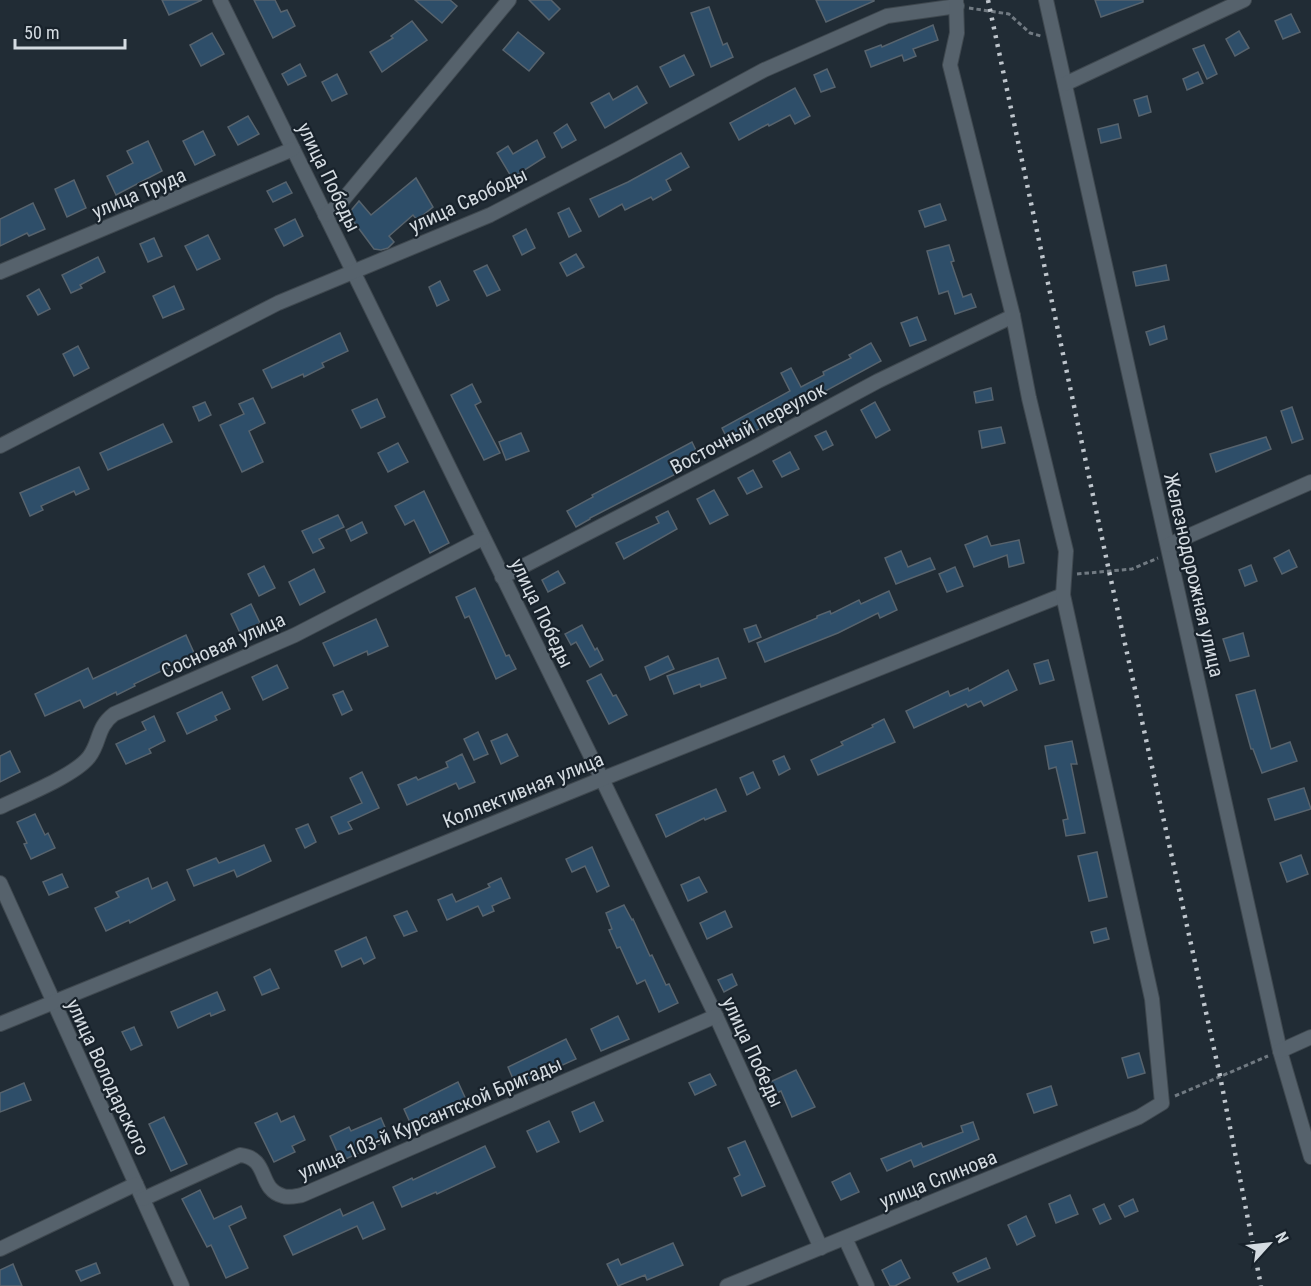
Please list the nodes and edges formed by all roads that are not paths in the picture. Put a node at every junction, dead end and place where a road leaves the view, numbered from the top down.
1 (220, 0) edge
2 (509, 0) edge
3 (1046, 0) edge
4 (1244, 0) edge
5 (956, 3) edge
6 (1065, 84) junction
7 (293, 149) junction
8 (325, 215) junction
9 (0, 272) edge
10 (355, 272) junction
11 (1013, 316) junction
12 (0, 446) edge
13 (1311, 482) edge
14 (483, 538) junction
15 (1168, 545) junction
16 (502, 577) junction
17 (1063, 595) junction
18 (602, 779) junction
19 (0, 807) edge
20 (0, 883) edge
21 (53, 1003) junction
22 (716, 1016) junction
23 (0, 1024) edge
24 (1311, 1036) edge
25 (1280, 1051) junction
26 (1311, 1157) edge
27 (136, 1184) junction
28 (143, 1199) junction
29 (845, 1238) junction
30 (821, 1248) junction
31 (0, 1249) edge
32 (182, 1286) edge
33 (727, 1286) edge
34 (867, 1286) edge

1 - 7 street, улица Победы
2 - 8 street
3 - 6 street, Железнодорожная улица
4 - 6 street
5 - 10 street, улица Свободы
5 - 11 street
6 - 15 street, Железнодорожная улица
7 - 8 street, улица Победы
7 - 9 street, улица Труда
8 - 10 street, улица Победы
10 - 12 street, улица Свободы
10 - 14 street, улица Победы
11 - 16 street, Восточный переулок
11 - 17 street
13 - 15 street
14 - 16 street, улица Победы
14 - 19 street, Сосновая улица
15 - 25 street, Железнодорожная улица
16 - 18 street, улица Победы
17 - 18 street, Коллективная улица
17 - 29 street, улица Спинова
18 - 21 street, Коллективная улица
18 - 22 street, улица Победы
20 - 21 street, улица Володарского
21 - 23 street, Коллективная улица
21 - 27 street, улица Володарского
22 - 28 street, улица 103-й Курсантской Бригады
22 - 30 street, улица Победы
24 - 25 street
25 - 26 street, Железнодорожная улица
27 - 28 street, улица Володарского
27 - 31 street
28 - 32 street, улица Володарского
29 - 30 street, улица Спинова
29 - 34 street
30 - 33 street, улица Спинова

